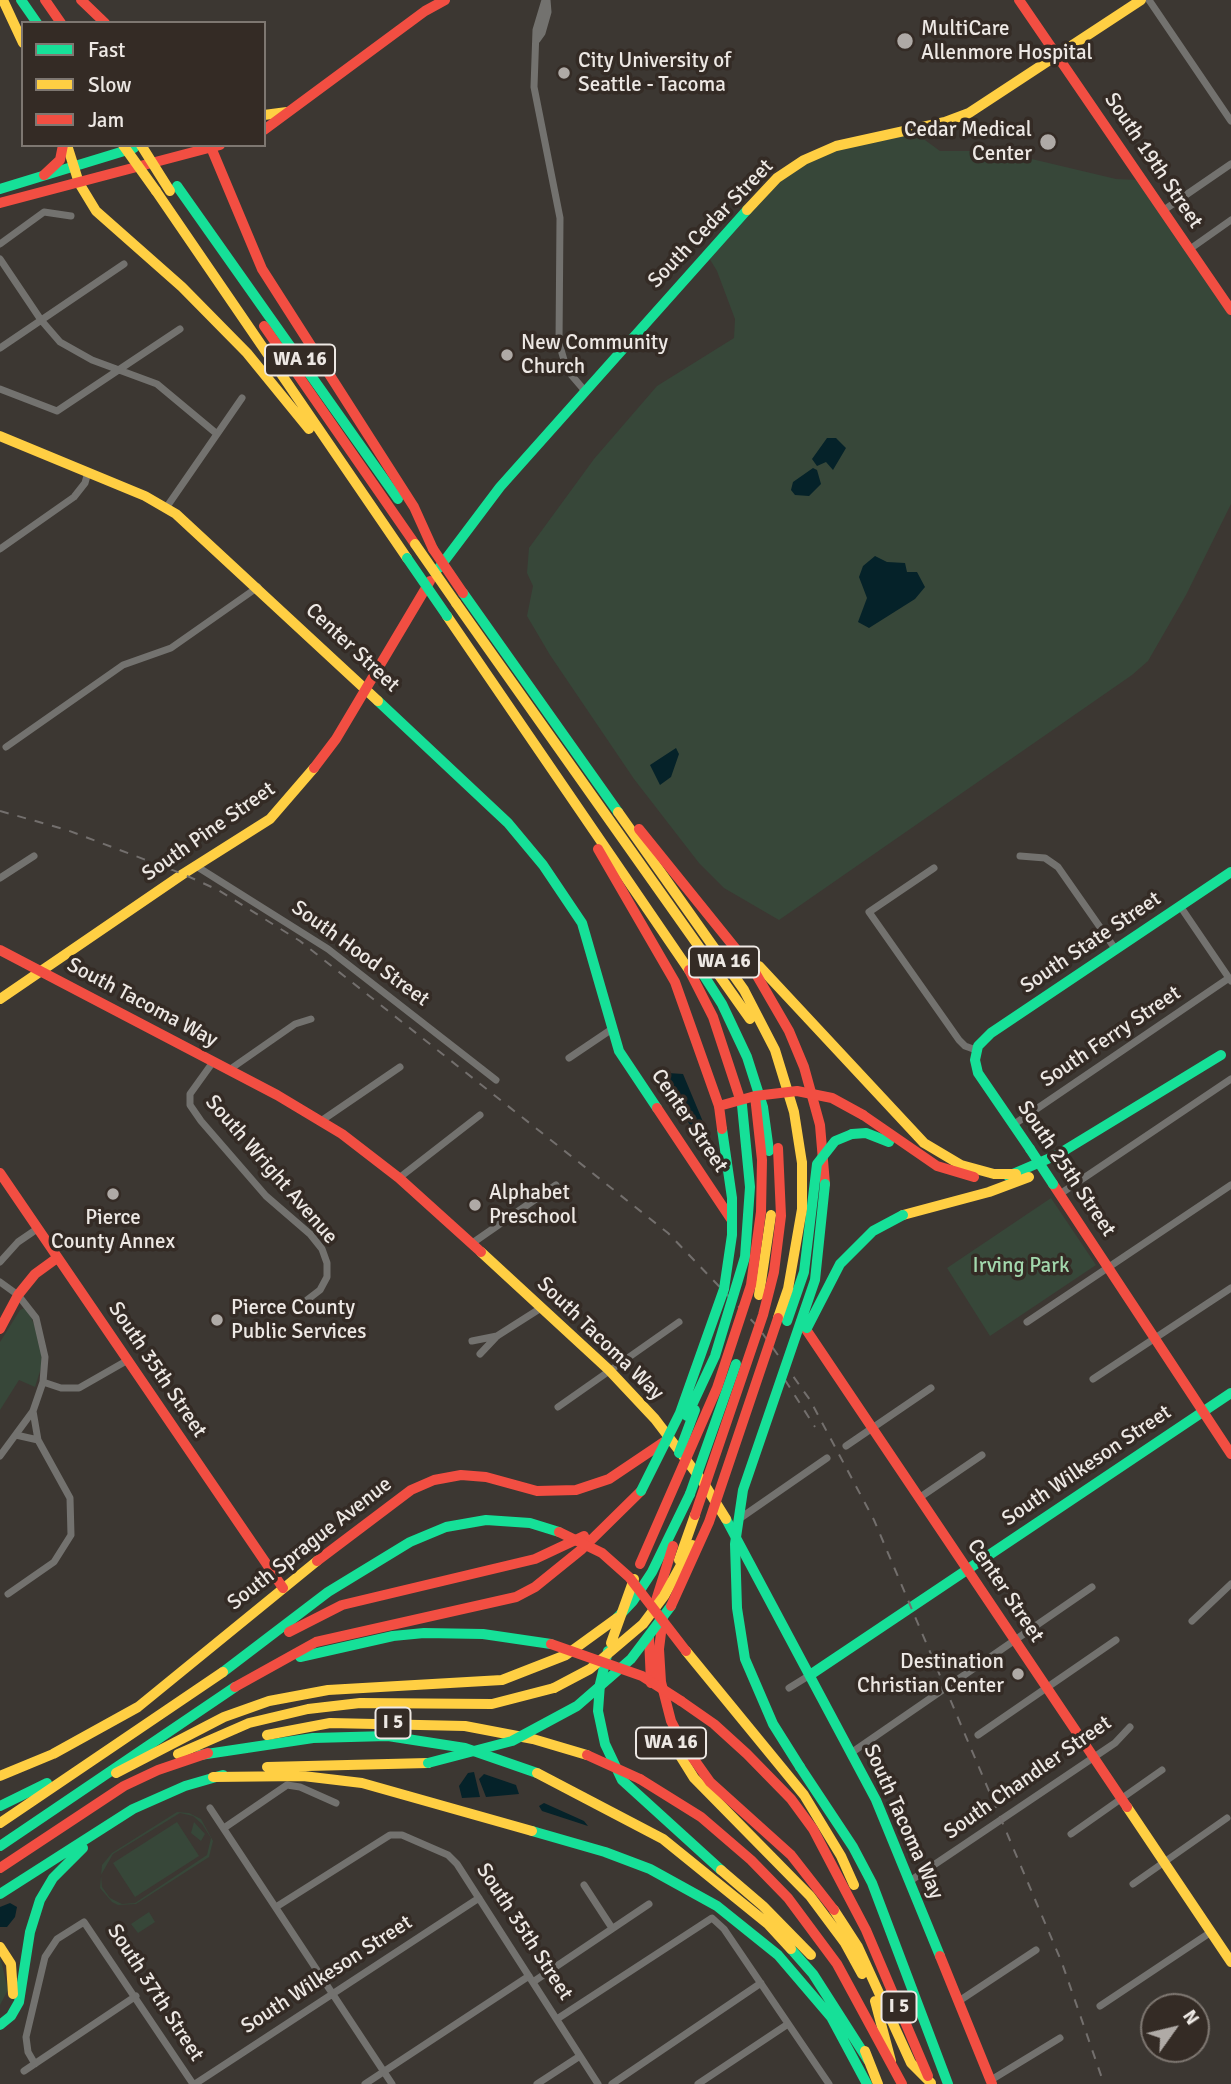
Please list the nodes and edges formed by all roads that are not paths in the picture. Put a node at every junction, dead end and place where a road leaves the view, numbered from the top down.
1 (3, 0) edge
2 (21, 0) edge
3 (45, 0) edge
4 (81, 0) edge
5 (430, 0) edge
6 (445, 0) edge
7 (546, 0) edge
8 (1019, 0) edge
9 (1141, 0) edge
10 (1149, 0) edge
11 (425, 11) junction
12 (36, 21) edge
13 (60, 21) edge
14 (103, 21) edge
15 (21, 39) edge
16 (1057, 57) junction
17 (288, 112) junction
18 (266, 115) edge
19 (1231, 121) edge
20 (266, 128) edge
21 (64, 147) edge
22 (66, 147) edge
23 (124, 147) edge
24 (138, 147) edge
25 (146, 147) edge
26 (210, 147) edge
27 (214, 147) edge
28 (1231, 164) edge
29 (75, 165) junction
30 (44, 175) junction
31 (79, 183) junction
32 (0, 189) edge
33 (173, 189) junction
34 (0, 202) edge
35 (1164, 210) junction
36 (71, 216) dead end
37 (1231, 220) edge
38 (0, 244) edge
39 (1189, 249) junction
40 (0, 259) edge
41 (124, 264) dead end
42 (1231, 310) edge
43 (41, 320) junction
44 (180, 329) dead end
45 (0, 348) edge
46 (116, 369) junction
47 (0, 389) edge
48 (584, 391) junction
49 (242, 398) dead end
50 (217, 434) junction
51 (0, 436) edge
52 (88, 472) junction
53 (349, 474) junction
54 (166, 508) junction
55 (423, 531) junction
56 (0, 549) edge
57 (433, 576) joint
58 (258, 587) junction
59 (367, 688) junction
60 (6, 747) dead end
61 (599, 784) junction
62 (579, 807) junction
63 (34, 856) dead end
64 (1020, 856) dead end
65 (196, 866) junction
66 (934, 868) dead end
67 (675, 872) junction
68 (1231, 872) edge
69 (0, 878) edge
70 (664, 899) junction
71 (648, 906) junction
72 (1180, 906) junction
73 (0, 950) edge
74 (1116, 950) junction
75 (41, 971) junction
76 (1230, 980) edge
77 (0, 999) edge
78 (311, 1019) dead end
79 (611, 1029) junction
80 (976, 1050) junction
81 (1228, 1050) edge
82 (569, 1058) dead end
83 (213, 1062) junction
84 (400, 1067) dead end
85 (229, 1070) junction
86 (1231, 1079) edge
87 (496, 1080) dead end
88 (755, 1096) junction
89 (719, 1106) junction
90 (480, 1115) dead end
91 (321, 1121) junction
92 (1013, 1125) junction
93 (774, 1150) junction
94 (1057, 1155) junction
95 (797, 1163) junction
96 (0, 1173) edge
97 (1016, 1174) junction
98 (965, 1175) junction
99 (399, 1178) junction
100 (556, 1185) dead end
101 (1231, 1185) edge
102 (1057, 1189) junction
103 (37, 1229) junction
104 (471, 1244) junction
105 (57, 1258) junction
106 (0, 1262) edge
107 (1109, 1267) junction
108 (0, 1282) edge
109 (1231, 1288) edge
110 (18, 1295) junction
111 (307, 1300) dead end
112 (541, 1308) junction
113 (680, 1322) dead end
114 (1027, 1322) dead end
115 (0, 1329) edge
116 (497, 1336) junction
117 (1155, 1338) junction
118 (472, 1341) dead end
119 (480, 1353) dead end
120 (128, 1360) junction
121 (609, 1370) junction
122 (708, 1374) junction
123 (1093, 1379) dead end
124 (43, 1382) junction
125 (931, 1388) dead end
126 (1231, 1393) edge
127 (558, 1407) dead end
128 (33, 1411) junction
129 (748, 1412) junction
130 (1203, 1412) junction
131 (768, 1416) junction
132 (872, 1428) junction
133 (16, 1435) junction
134 (669, 1439) junction
135 (38, 1440) junction
136 (846, 1446) dead end
137 (1231, 1454) edge
138 (982, 1455) dead end
139 (0, 1456) edge
140 (827, 1458) dead end
141 (641, 1491) junction
142 (690, 1494) junction
143 (919, 1498) junction
144 (730, 1525) junction
145 (598, 1531) junction
146 (640, 1563) junction
147 (968, 1570) junction
148 (1231, 1584) edge
149 (1092, 1587) dead end
150 (283, 1588) junction
151 (8, 1594) dead end
152 (1192, 1621) dead end
153 (1015, 1640) junction
154 (1116, 1640) dead end
155 (265, 1668) junction
156 (225, 1671) junction
157 (810, 1675) junction
158 (789, 1688) dead end
159 (1047, 1688) junction
160 (1130, 1727) dead end
161 (978, 1735) dead end
162 (127, 1737) junction
163 (851, 1753) junction
164 (200, 1755) junction
165 (1094, 1758) junction
166 (158, 1770) junction
167 (1162, 1770) dead end
168 (0, 1776) edge
169 (101, 1777) junction
170 (214, 1777) junction
171 (1121, 1798) junction
172 (336, 1803) dead end
173 (0, 1806) edge
174 (210, 1808) dead end
175 (1227, 1818) dead end
176 (113, 1821) junction
177 (0, 1823) edge
178 (224, 1828) junction
179 (1071, 1834) dead end
180 (0, 1846) edge
181 (1164, 1862) junction
182 (0, 1868) edge
183 (910, 1881) junction
184 (1133, 1884) dead end
185 (584, 1885) dead end
186 (0, 1894) edge
187 (480, 1898) junction
188 (649, 1904) dead end
189 (276, 1907) junction
190 (612, 1928) junction
191 (866, 1930) junction
192 (1211, 1932) junction
193 (0, 1947) edge
194 (1036, 1950) dead end
195 (1231, 1962) edge
196 (531, 1979) junction
197 (761, 1983) junction
198 (334, 1995) junction
199 (136, 1996) junction
200 (959, 2001) junction
201 (1100, 2006) dead end
202 (6, 2015) edge
203 (557, 2019) junction
204 (788, 2024) junction
205 (0, 2027) edge
206 (1060, 2038) dead end
207 (580, 2056) junction
208 (868, 2060) junction
209 (891, 2061) junction
210 (35, 2064) junction
211 (24, 2071) dead end
212 (384, 2072) junction
213 (991, 2082) edge
214 (194, 2084) edge
215 (365, 2084) edge
216 (392, 2084) edge
217 (537, 2084) edge
218 (598, 2084) edge
219 (612, 2084) edge
220 (698, 2084) edge
221 (829, 2084) edge
222 (867, 2084) edge
223 (878, 2084) edge
224 (902, 2084) edge
225 (932, 2084) edge
226 (948, 2084) edge

1 - 15 main road
2 - 12 main road
3 - 13 main road
4 - 14 main road
5 - 11 main road
6 - 11 main road
7 - 48 street
8 - 16 main road, South 19th Street
9 - 16 main road, South Cedar Street
10 - 19 street
11 - 17 main road
16 - 35 main road, South 19th Street
16 - 48 main road, South Cedar Street
17 - 18 main road
17 - 20 main road
21 - 30 main road
22 - 29 main road
23 - 53 main road, WA 16, bridge
24 - 29 main road
25 - 33 main road, WA 16
26 - 31 main road
27 - 55 main road
28 - 35 street
29 - 30 main road
29 - 31 main road
30 - 32 main road
31 - 34 main road
31 - 53 main road
33 - 55 main road, WA 16
33 - 70 main road, bridge
35 - 39 main road, South 19th Street
36 - 38 street
37 - 39 street
39 - 42 main road, South 19th Street
40 - 43 street
41 - 43 street
43 - 45 street
43 - 46 street
44 - 46 street
46 - 47 street
46 - 50 street
48 - 57 main road, South Cedar Street
49 - 50 street
50 - 54 street
51 - 52 main road, Center Street
52 - 54 main road, Center Street
52 - 56 street
53 - 62 main road, WA 16, bridge
54 - 58 main road, Center Street
55 - 61 main road, WA 16, bridge
57 - 59 main road, South Pine Street
58 - 59 main road, Center Street
58 - 60 street
59 - 65 main road, South Pine Street
59 - 79 main road, Center Street
61 - 67 main road
61 - 95 main road, WA 16
62 - 71 main road, WA 16
62 - 89 main road
63 - 69 street
64 - 74 street
65 - 75 main road, South Pine Street
65 - 87 street, South Hood Street
66 - 80 street
67 - 97 main road
67 - 131 main road, bridge
68 - 72 main road, South State Street
70 - 93 main road
70 - 95 main road
71 - 93 main road
71 - 122 main road, WA 16, bridge
72 - 74 main road, South State Street
72 - 76 street
73 - 75 main road, South Tacoma Way
74 - 80 main road, South State Street
75 - 77 main road, South Pine Street
75 - 83 main road, South Tacoma Way
76 - 92 street, South Ferry Street
78 - 85 street
79 - 82 street
79 - 132 main road, Center Street
80 - 92 main road, South 25th Street
81 - 94 main road
83 - 85 main road, South Tacoma Way
83 - 111 street, South Wright Avenue
84 - 91 street
85 - 91 main road, South Tacoma Way
86 - 102 street
88 - 89 main road, bridge
88 - 98 main road, bridge
88 - 146 main road, bridge
89 - 141 main road, bridge
90 - 99 street
91 - 99 main road, South Tacoma Way
92 - 102 main road, South 25th Street, bridge
93 - 142 main road, bridge
93 - 225 main road, bridge
94 - 97 main road
94 - 131 main road, bridge
95 - 129 main road, WA 16, bridge
95 - 166 main road, bridge
96 - 103 main road, South 35th Street
97 - 98 main road
98 - 129 main road, bridge
99 - 104 main road, South Tacoma Way
100 - 104 street
101 - 107 street
102 - 107 main road, South 25th Street
103 - 105 main road, South 35th Street
103 - 106 street
104 - 112 main road, South Tacoma Way
105 - 110 main road
105 - 120 main road, South 35th Street
107 - 114 street
107 - 117 main road, South 25th Street
108 - 110 street
109 - 117 street
110 - 115 main road
110 - 124 street
112 - 116 street
112 - 121 main road, South Tacoma Way
113 - 121 street
116 - 118 street
116 - 119 street
117 - 123 street
117 - 130 main road, South 25th Street
120 - 124 street
120 - 150 main road, South 35th Street
121 - 127 street
121 - 134 main road, South Tacoma Way
122 - 141 main road, WA 16, bridge
122 - 146 main road, bridge
124 - 128 street
125 - 132 street
126 - 130 main road, South Wilkeson Street
128 - 133 street
128 - 135 street
129 - 170 main road, WA 16, bridge
130 - 137 main road, South 25th Street
130 - 147 main road, South Wilkeson Street
131 - 226 main road, bridge
132 - 136 street
132 - 143 main road, Center Street
133 - 135 street
133 - 139 street
134 - 144 main road, South Tacoma Way
134 - 150 main road, South Sprague Avenue
135 - 151 street
138 - 143 street
140 - 144 street
141 - 145 main road, WA 16
142 - 169 main road
142 - 209 main road, WA 16
143 - 147 main road, Center Street
144 - 157 main road, South Tacoma Way
145 - 155 main road, WA 16
145 - 156 main road
146 - 208 main road, bridge
147 - 153 main road, Center Street
147 - 157 main road, South Wilkeson Street
148 - 152 street
149 - 153 street
150 - 168 main road, South Sprague Avenue
153 - 159 main road, Center Street
153 - 163 street
154 - 159 street
155 - 169 main road, I 5
155 - 191 main road, I 5, bridge
156 - 162 main road
156 - 191 main road, bridge
157 - 158 street, South Wilkeson Street
157 - 163 main road, South Tacoma Way
159 - 161 street
159 - 165 main road, Center Street
160 - 165 street, South Chandler Street
162 - 173 main road
162 - 177 main road
163 - 183 main road, South Tacoma Way
164 - 166 main road, I 5
164 - 208 main road
164 - 209 main road, I 5, bridge
165 - 171 main road, Center Street
165 - 183 street, South Chandler Street
166 - 182 main road, I 5
167 - 171 street
169 - 180 main road, I 5
170 - 176 main road
170 - 222 main road
171 - 179 street
171 - 181 main road, Center Street
172 - 178 street
174 - 178 street
175 - 181 street
176 - 186 main road
176 - 202 main road
178 - 189 street
181 - 184 street
181 - 192 main road, Center Street
183 - 200 main road, South Tacoma Way
185 - 190 street
187 - 189 street, South 35th Street
187 - 196 street, South 35th Street
187 - 198 street, South Wilkeson Street
188 - 190 street
189 - 198 street
190 - 196 street
191 - 225 main road, I 5
192 - 195 main road, Center Street
192 - 201 street
193 - 202 main road
194 - 200 street
196 - 203 street, South 35th Street
196 - 212 street
197 - 203 street
197 - 204 street
197 - 219 street
198 - 212 street
198 - 214 street, South Wilkeson Street
199 - 210 street
199 - 210 street, South 37th Street
199 - 214 street, South 37th Street
200 - 213 main road, South Tacoma Way
202 - 205 main road
203 - 207 street, South 35th Street
204 - 220 street
204 - 221 street
206 - 213 street
207 - 217 street
207 - 218 street, South 35th Street
208 - 223 main road
209 - 224 main road, I 5
210 - 211 street
212 - 215 street
212 - 216 street

